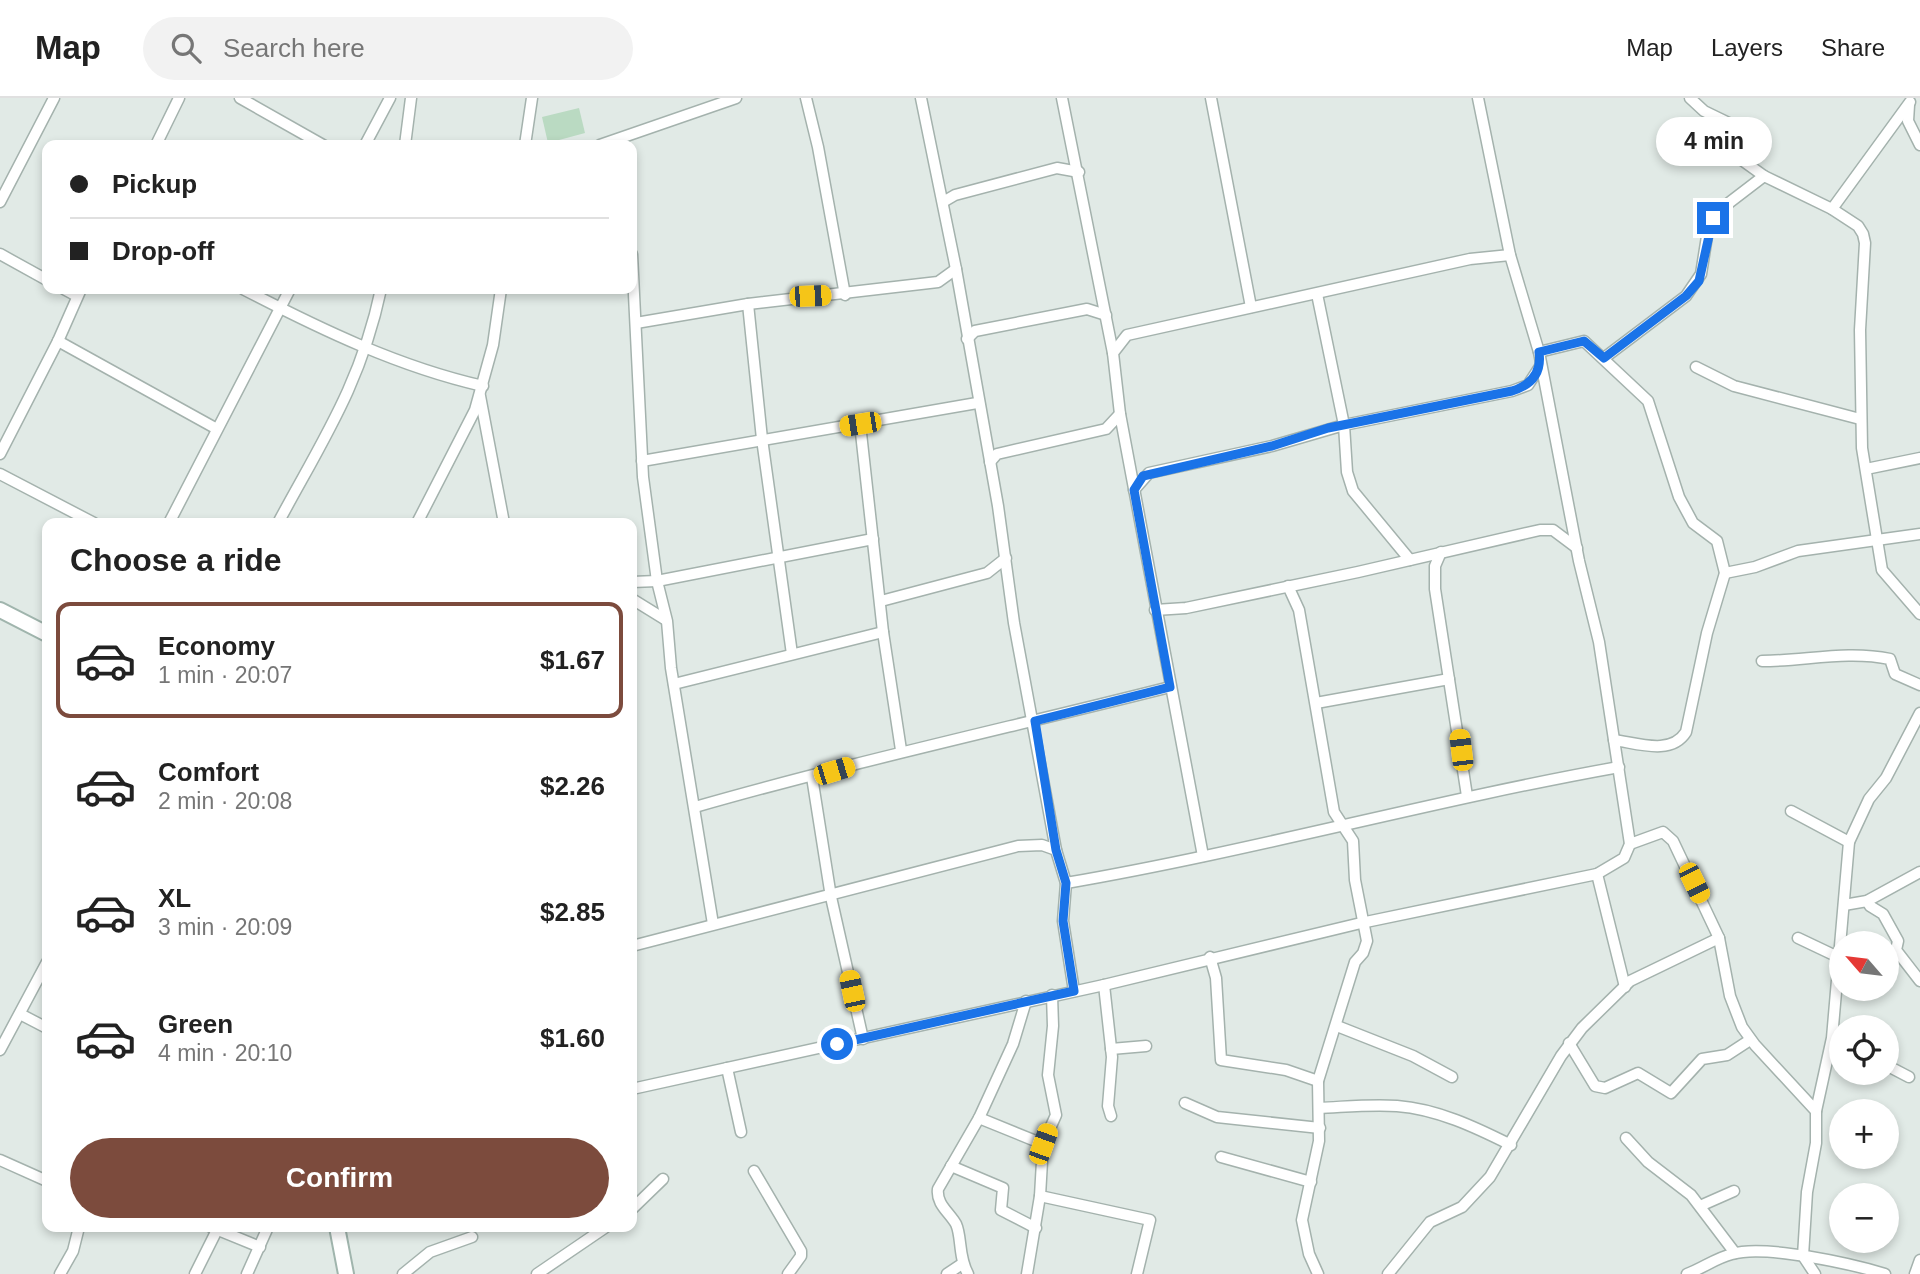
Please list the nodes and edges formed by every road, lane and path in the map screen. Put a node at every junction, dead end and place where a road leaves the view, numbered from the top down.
1 (54, 98) edge
2 (178, 98) edge
3 (240, 98) edge
4 (390, 98) edge
5 (411, 98) edge
6 (532, 98) edge
7 (736, 98) edge
8 (806, 98) edge
9 (921, 98) edge
10 (1062, 98) edge
11 (1211, 98) edge
12 (1478, 98) edge
13 (1690, 98) edge
14 (1911, 100) edge
15 (158, 140) edge
16 (314, 140) edge
17 (368, 140) edge
18 (406, 140) edge
19 (525, 140) edge
20 (629, 140) edge
21 (1920, 145) edge
22 (1079, 172) junction
23 (1764, 176) junction
24 (0, 202) edge
25 (943, 202) junction
26 (1832, 209) junction
27 (0, 254) edge
28 (1510, 255) junction
29 (956, 269) junction
30 (42, 277) edge
31 (938, 282) junction
32 (1317, 293) junction
33 (78, 294) edge
34 (253, 294) edge
35 (287, 294) edge
36 (380, 294) edge
37 (500, 294) edge
38 (634, 294) edge
39 (959, 294) junction
40 (845, 295) junction
41 (748, 304) junction
42 (1251, 307) junction
43 (280, 308) junction
44 (1107, 320) junction
45 (636, 323) junction
46 (1127, 335) junction
47 (967, 339) junction
48 (58, 341) junction
49 (366, 347) junction
50 (1539, 352) junction
51 (1112, 353) junction
52 (1604, 358) junction
53 (1541, 365) junction
54 (1696, 367) dead end
55 (482, 391) junction
56 (977, 403) junction
57 (1120, 414) junction
58 (1860, 419) junction
59 (860, 424) junction
60 (1344, 425) junction
61 (217, 429) junction
62 (1106, 429) junction
63 (1124, 438) junction
64 (762, 439) junction
65 (0, 454) edge
66 (1127, 455) junction
67 (1920, 457) edge
68 (642, 461) junction
69 (990, 462) junction
70 (1866, 469) junction
71 (1149, 473) junction
72 (0, 474) edge
73 (1134, 490) junction
74 (1571, 517) junction
75 (84, 518) edge
76 (172, 518) edge
77 (281, 518) edge
78 (420, 518) edge
79 (503, 518) edge
80 (1551, 529) junction
81 (1920, 534) edge
82 (873, 539) junction
83 (1877, 541) junction
84 (1577, 548) junction
85 (1441, 552) junction
86 (778, 556) junction
87 (1006, 558) junction
88 (1410, 560) junction
89 (1725, 573) junction
90 (657, 581) junction
91 (637, 582) edge
92 (1288, 586) junction
93 (881, 601) junction
94 (637, 602) edge
95 (0, 610) edge
96 (1155, 610) junction
97 (1920, 614) edge
98 (667, 621) junction
99 (42, 631) edge
100 (883, 632) junction
101 (793, 654) junction
102 (1762, 661) dead end
103 (1449, 679) junction
104 (674, 684) junction
105 (1920, 685) edge
106 (1170, 687) junction
107 (1316, 703) junction
108 (1920, 713) edge
109 (1035, 721) junction
110 (1614, 740) junction
111 (901, 750) junction
112 (1619, 767) junction
113 (812, 778) junction
114 (1467, 796) junction
115 (695, 807) junction
116 (1791, 811) dead end
117 (1343, 825) junction
118 (1849, 842) junction
119 (1630, 844) junction
120 (1056, 850) junction
121 (1203, 856) junction
122 (1920, 872) edge
123 (1597, 874) junction
124 (1066, 883) junction
125 (831, 897) junction
126 (1867, 901) junction
127 (1844, 905) junction
128 (1361, 923) junction
129 (713, 924) junction
130 (1841, 931) edge
131 (1719, 938) junction
132 (1798, 938) dead end
133 (637, 945) edge
134 (1829, 953) edge
135 (1210, 957) junction
136 (42, 972) edge
137 (1920, 981) edge
138 (1104, 985) junction
139 (1625, 987) junction
140 (1074, 991) junction
141 (1052, 995) junction
142 (1026, 1001) junction
143 (20, 1014) junction
144 (42, 1025) edge
145 (1338, 1026) junction
146 (863, 1039) junction
147 (1750, 1040) junction
148 (1569, 1043) junction
149 (1146, 1046) dead end
150 (1111, 1049) junction
151 (0, 1050) edge
152 (1829, 1066) edge
153 (727, 1068) junction
154 (1899, 1072) edge
155 (1452, 1077) dead end
156 (1909, 1077) dead end
157 (1318, 1081) junction
158 (637, 1088) edge
159 (1185, 1103) dead end
160 (1319, 1108) junction
161 (1816, 1111) junction
162 (1111, 1116) dead end
163 (979, 1118) junction
164 (1320, 1128) junction
165 (741, 1132) dead end
166 (1626, 1139) dead end
167 (1043, 1144) junction
168 (1511, 1146) junction
169 (1221, 1157) dead end
170 (0, 1160) edge
171 (951, 1166) junction
172 (754, 1171) dead end
173 (42, 1179) edge
174 (663, 1179) dead end
175 (1311, 1182) junction
176 (1734, 1191) dead end
177 (1040, 1196) junction
178 (637, 1204) edge
179 (1700, 1206) junction
180 (1036, 1228) junction
181 (78, 1232) edge
182 (213, 1232) edge
183 (222, 1232) edge
184 (266, 1232) edge
185 (338, 1232) edge
186 (599, 1232) edge
187 (472, 1237) dead end
188 (260, 1247) junction
189 (1735, 1252) junction
190 (1803, 1256) junction
191 (1920, 1259) edge
192 (962, 1264) junction
193 (788, 1271) edge
194 (60, 1274) edge
195 (195, 1274) edge
196 (247, 1274) edge
197 (346, 1274) edge
198 (403, 1274) edge
199 (537, 1274) edge
200 (778, 1274) edge
201 (947, 1274) edge
202 (968, 1274) edge
203 (1027, 1274) edge
204 (1137, 1274) edge
205 (1318, 1274) edge
206 (1388, 1274) edge
207 (1687, 1274) edge
208 (1815, 1274) edge
209 (1885, 1274) edge
210 (1915, 1274) edge

1 - 24 street
2 - 15 street
3 - 16 street
4 - 17 street
5 - 18 street
6 - 19 street
7 - 20 street
8 - 40 street
9 - 25 street
10 - 22 street
11 - 42 street
12 - 28 street
13 - 23 street
14 - 21 street
14 - 26 street
22 - 25 street
22 - 44 street
23 - 26 street
23 - 52 street
25 - 29 street
26 - 58 street
27 - 30 street
28 - 32 street
28 - 50 street
29 - 31 street
29 - 39 street
31 - 39 street
31 - 40 street
32 - 42 street
32 - 60 street
33 - 48 street
34 - 43 street
35 - 43 street
36 - 49 street
37 - 55 street
38 - 45 street
39 - 47 street
40 - 41 street
41 - 45 street
41 - 64 street
42 - 46 street
43 - 49 street
43 - 61 street
44 - 46 street
44 - 47 street
44 - 51 street
45 - 68 street
46 - 51 street
47 - 56 street
48 - 61 street
48 - 65 street
49 - 55 street
49 - 77 street
50 - 52 street
50 - 53 street
51 - 57 street
52 - 89 street
53 - 60 street
53 - 74 street
54 - 58 street
55 - 78 street
55 - 79 street
56 - 59 street
56 - 69 street
57 - 62 street
57 - 63 street
58 - 70 street
59 - 64 street
59 - 82 street
60 - 71 street
60 - 88 street
61 - 76 street
62 - 63 street
62 - 69 street
63 - 66 street
64 - 68 street
64 - 86 street
66 - 71 street
66 - 73 street
67 - 70 street
68 - 90 street
69 - 87 street
70 - 83 street
71 - 73 street
72 - 75 street
73 - 96 street
74 - 80 street
74 - 84 street
80 - 84 street
80 - 85 street
81 - 83 street
82 - 86 street
82 - 93 street
83 - 89 street
83 - 97 street
84 - 110 street
85 - 88 street
85 - 103 street
86 - 90 street
86 - 101 street
87 - 93 street
87 - 109 street
88 - 92 street
89 - 110 street
90 - 91 street
90 - 98 street
92 - 96 street
92 - 107 street
93 - 100 street
94 - 98 street
95 - 99 street
96 - 106 street
98 - 104 street
100 - 101 street
100 - 111 street
101 - 104 street
102 - 105 street
103 - 107 street
103 - 114 street
104 - 115 street
106 - 109 street
106 - 121 street
107 - 117 street
108 - 118 street
109 - 111 street
109 - 120 street
110 - 112 street
111 - 113 street
112 - 114 street
112 - 119 street
113 - 115 street
113 - 125 street
114 - 117 street
115 - 129 street
116 - 118 street
117 - 121 street
117 - 128 street
118 - 127 street
119 - 123 street
119 - 131 street
120 - 124 street
120 - 125 street
121 - 124 street
122 - 126 street
123 - 128 street
123 - 139 street
124 - 140 street
125 - 129 street
125 - 146 street
126 - 127 street
126 - 137 street
127 - 130 street
128 - 135 street
128 - 145 street
129 - 133 street
131 - 139 street
131 - 147 street
132 - 134 street
135 - 138 street
135 - 157 street
136 - 143 street
138 - 140 street
138 - 150 street
139 - 148 street
140 - 141 street
141 - 142 street
141 - 167 street
142 - 146 street
142 - 163 street
143 - 144 street
143 - 151 street
145 - 155 street
145 - 157 street
146 - 153 street
147 - 148 street
147 - 161 street
148 - 168 street
149 - 150 street
150 - 162 street
152 - 161 street
153 - 158 street
153 - 165 street
154 - 156 street
157 - 160 street
159 - 164 street
160 - 164 street
160 - 168 street
161 - 190 street
163 - 167 street
163 - 171 street
164 - 175 street
166 - 179 street
167 - 177 street
168 - 206 street
169 - 175 street
170 - 173 street
171 - 180 street
171 - 192 street
172 - 193 street
174 - 178 street
175 - 205 street
176 - 179 street
177 - 180 street
177 - 204 street
179 - 189 street
180 - 203 street
181 - 194 street
182 - 195 street
183 - 188 street
184 - 188 street
185 - 197 street
186 - 199 street
187 - 198 street
188 - 196 street
189 - 190 street
189 - 207 street
190 - 208 street
190 - 209 street
191 - 210 street
192 - 201 street
192 - 202 street
193 - 200 street

